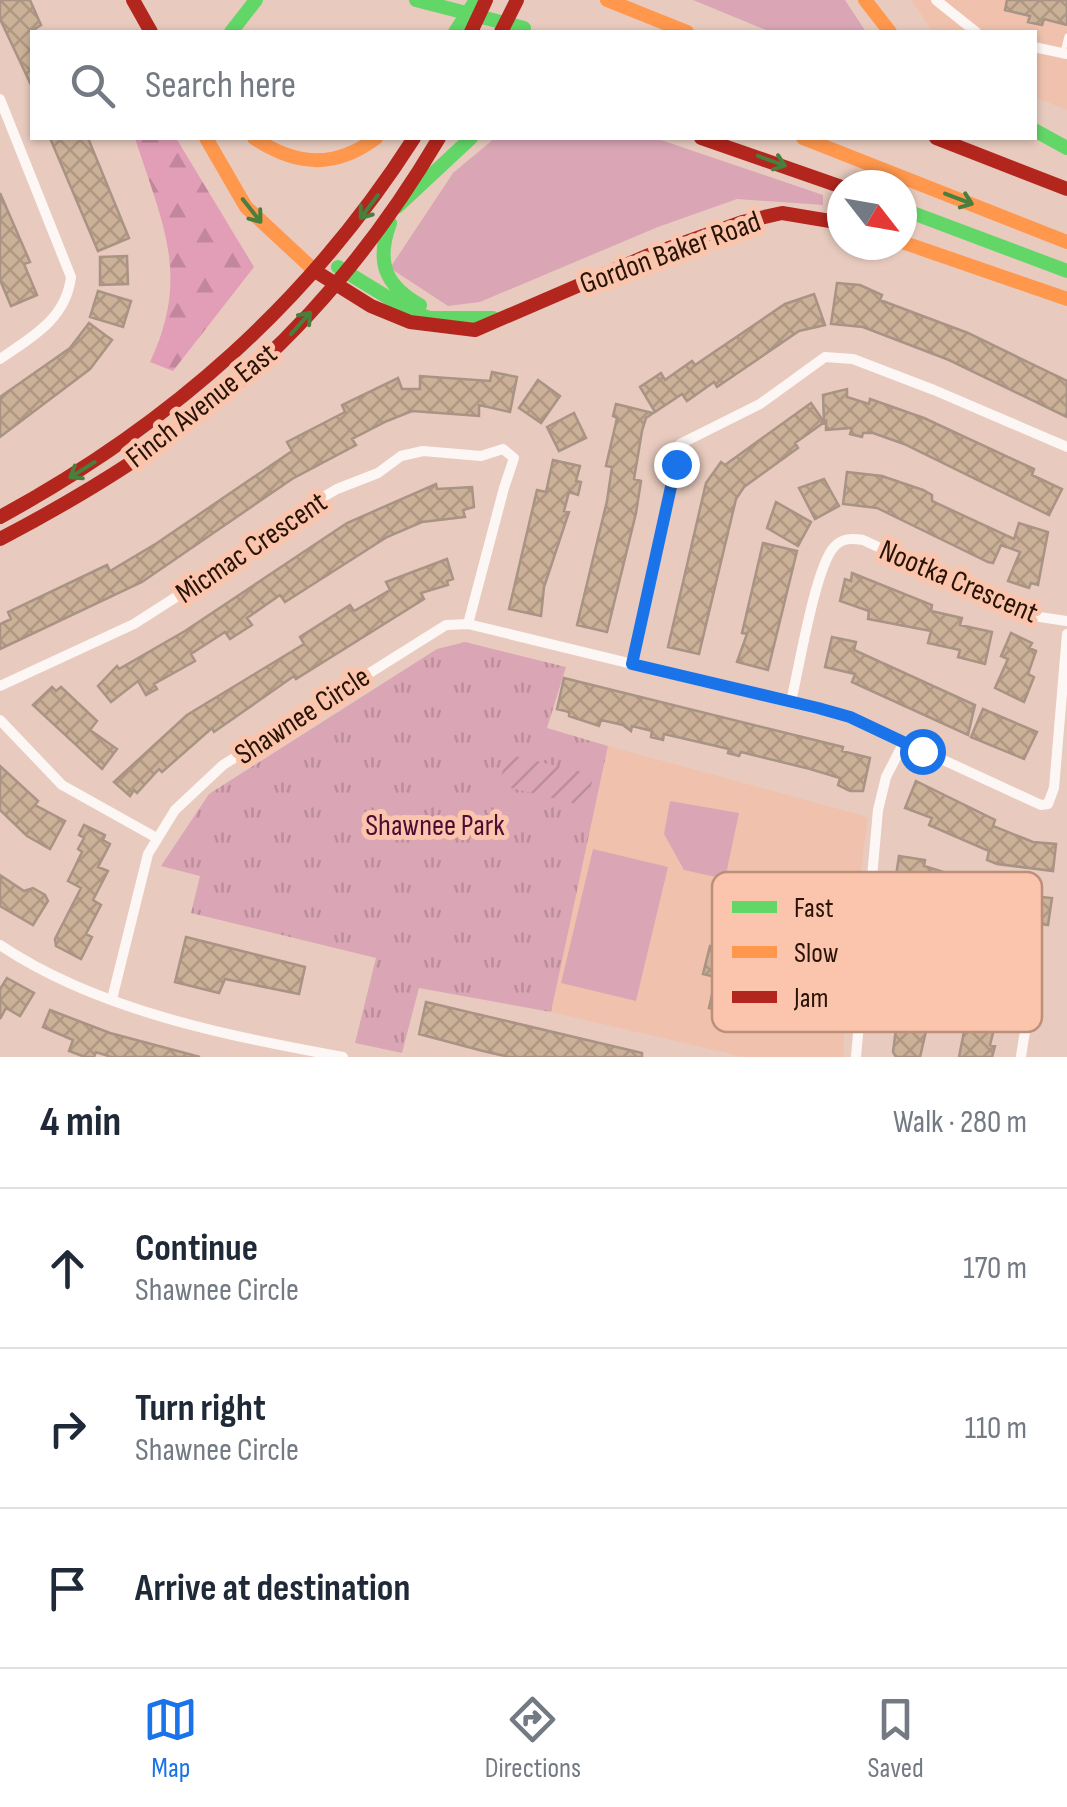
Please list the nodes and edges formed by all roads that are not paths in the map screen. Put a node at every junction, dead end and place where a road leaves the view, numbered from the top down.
1 (133, 0) edge
2 (256, 0) edge
3 (416, 0) edge
4 (466, 0) edge
5 (476, 0) edge
6 (486, 0) edge
7 (508, 0) edge
8 (517, 0) edge
9 (607, 0) edge
10 (865, 0) edge
11 (936, 0) edge
12 (150, 30) edge
13 (233, 30) edge
14 (462, 30) edge
15 (463, 30) edge
16 (499, 30) edge
17 (499, 30) edge
18 (530, 30) edge
19 (682, 30) edge
20 (888, 30) edge
21 (974, 30) edge
22 (1067, 36) edge
23 (1037, 47) edge
24 (1065, 54) edge
25 (0, 99) edge
26 (1037, 132) edge
27 (207, 140) edge
28 (257, 140) edge
29 (373, 140) edge
30 (413, 140) edge
31 (438, 140) edge
32 (469, 140) edge
33 (706, 140) edge
34 (808, 140) edge
35 (941, 140) edge
36 (1067, 148) edge
37 (827, 182) edge
38 (1067, 188) edge
39 (397, 207) junction
40 (917, 216) edge
41 (827, 220) edge
42 (1067, 242) edge
43 (917, 247) edge
44 (320, 265) junction
45 (1067, 271) edge
46 (345, 272) junction
47 (334, 284) junction
48 (1067, 299) edge
49 (504, 317) junction
50 (479, 318) junction
51 (0, 359) edge
52 (1067, 448) edge
53 (0, 517) edge
54 (0, 540) edge
55 (1067, 621) edge
56 (468, 624) junction
57 (1067, 634) edge
58 (632, 664) junction
59 (0, 686) edge
60 (792, 701) junction
61 (0, 720) edge
62 (904, 742) junction
63 (155, 837) junction
64 (872, 872) edge
65 (0, 945) edge
66 (112, 999) junction
67 (858, 1032) edge
68 (1024, 1032) edge
69 (343, 1057) edge
70 (856, 1057) edge
71 (1022, 1057) edge

1 - 12 main road
2 - 13 main road
3 - 18 main road
4 - 18 main road
5 - 14 main road
6 - 15 main road
7 - 16 main road
8 - 17 main road
9 - 19 main road
10 - 20 main road
11 - 21 street
22 - 24 lane
23 - 24 street
25 - 51 street
26 - 36 main road
27 -> 44 main road
28 - 29 main road
30 -> 44 main road, Finch Avenue East
31 - 39 main road, Finch Avenue East
32 - 39 main road
33 -> 37 main road
34 -> 42 main road
35 - 38 main road
39 - 46 main road, Finch Avenue East
39 - 50 main road
40 - 45 main road
41 - 49 main road, Gordon Baker Road
43 - 48 main road
44 - 46 main road, Gordon Baker Road
44 - 47 main road, Gordon Baker Road
44 -> 53 main road, Finch Avenue East
46 - 47 main road, Finch Avenue East
46 - 50 main road, Gordon Baker Road
47 - 49 main road, Gordon Baker Road
54 -> 47 main road, Finch Avenue East
49 - 50 main road, Gordon Baker Road
52 - 58 street
55 - 60 street, Nootka Crescent
56 - 58 street
56 - 59 street, Micmac Crescent
56 - 63 street, Shawnee Circle
57 - 62 street
58 - 60 street
60 - 62 street
61 - 63 street
62 - 64 street
63 - 66 street, Shawnee Circle
65 - 66 street
66 - 69 street
67 - 70 street
68 - 71 street

